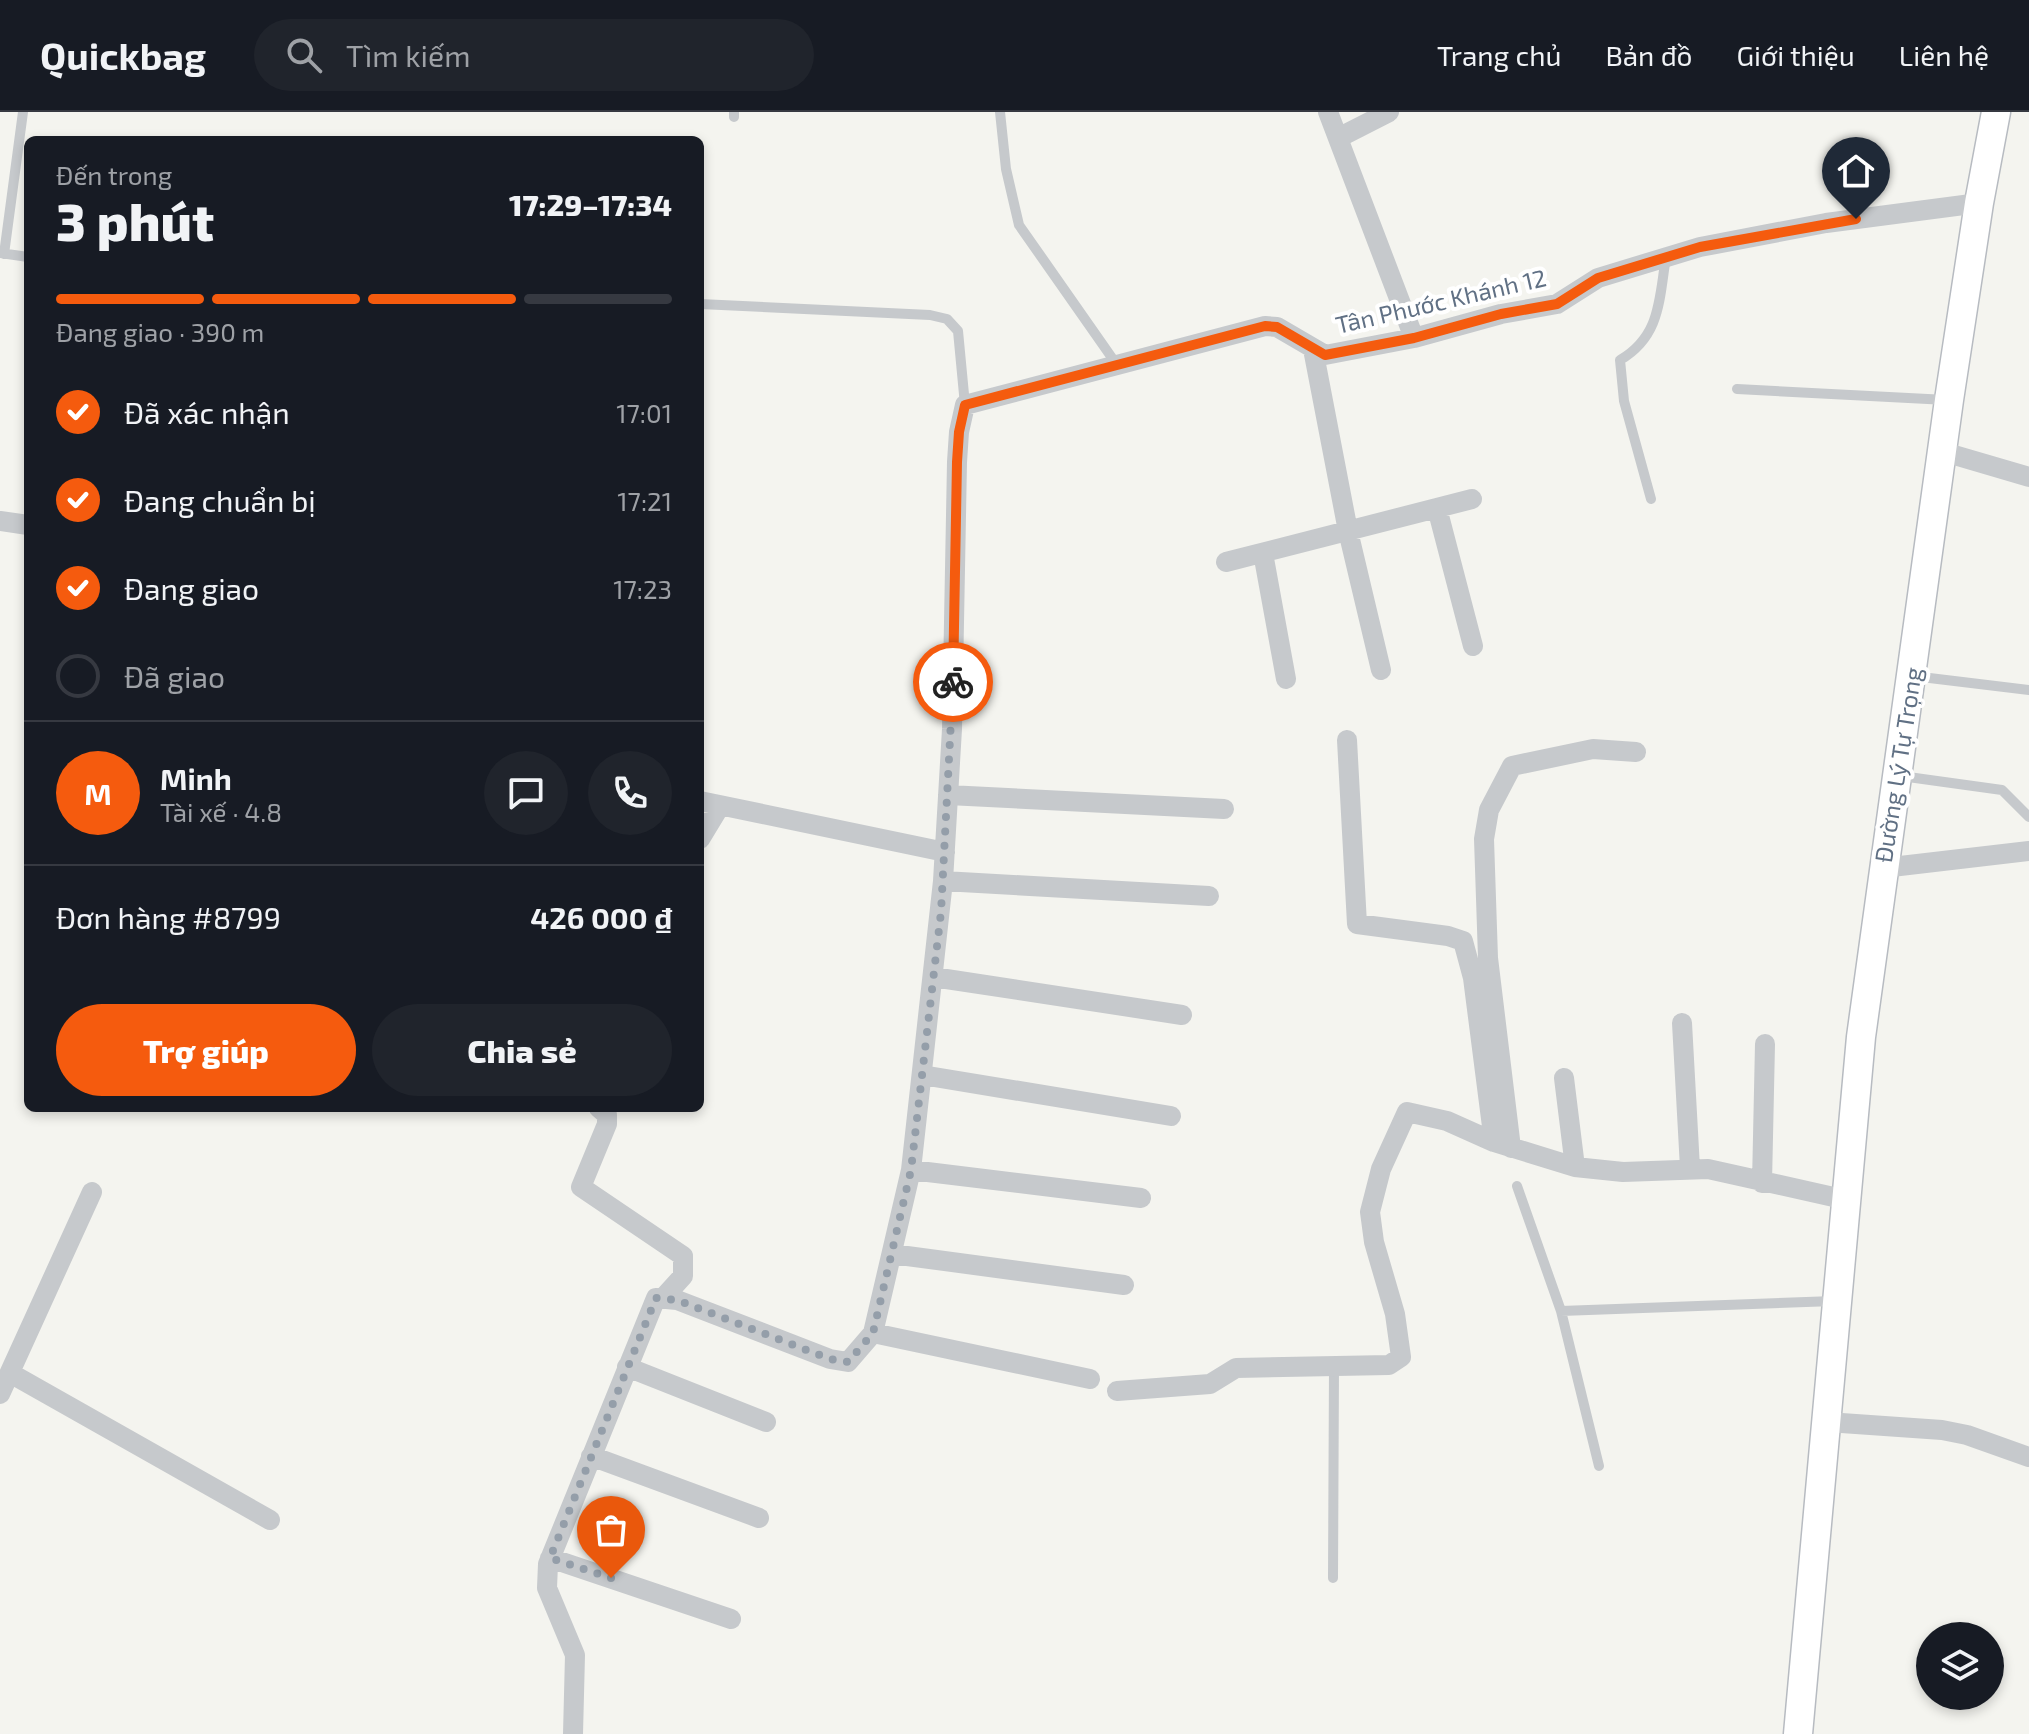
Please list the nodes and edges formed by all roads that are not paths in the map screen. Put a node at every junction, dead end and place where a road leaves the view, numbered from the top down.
1 (23, 112) edge
2 (1000, 112) edge
3 (1328, 112) edge
4 (1389, 112) edge
5 (1996, 112) edge
6 (1338, 138) junction
7 (1979, 203) junction
8 (2, 253) edge
9 (24, 256) edge
10 (1666, 257) junction
11 (704, 304) edge
12 (1414, 338) junction
13 (1313, 349) junction
14 (1118, 366) junction
15 (1737, 389) dead end
16 (1949, 400) junction
17 (965, 405) junction
18 (1944, 452) junction
19 (2029, 477) edge
20 (1472, 499) dead end
21 (1651, 499) dead end
22 (1437, 508) junction
23 (0, 521) edge
24 (24, 524) edge
25 (1348, 531) junction
26 (1263, 553) junction
27 (1226, 562) dead end
28 (1473, 646) dead end
29 (1381, 670) dead end
30 (1913, 676) junction
31 (1286, 679) dead end
32 (2029, 690) edge
33 (1347, 740) dead end
34 (1636, 752) dead end
35 (1899, 776) junction
36 (948, 795) junction
37 (704, 802) edge
38 (720, 806) junction
39 (1224, 809) dead end
40 (2029, 817) edge
41 (704, 832) edge
42 (2029, 851) edge
43 (945, 852) junction
44 (1883, 868) junction
45 (943, 881) junction
46 (1209, 896) dead end
47 (933, 977) junction
48 (1182, 1015) dead end
49 (1682, 1023) dead end
50 (1765, 1044) dead end
51 (922, 1075) junction
52 (1564, 1078) dead end
53 (604, 1112) edge
54 (1171, 1116) dead end
55 (1502, 1145) junction
56 (1575, 1167) junction
57 (1690, 1168) junction
58 (911, 1170) junction
59 (1762, 1183) junction
60 (1517, 1186) dead end
61 (92, 1192) dead end
62 (1141, 1198) dead end
63 (1847, 1200) junction
64 (892, 1254) junction
65 (1124, 1285) dead end
66 (664, 1297) junction
67 (1836, 1301) junction
68 (1561, 1311) junction
69 (873, 1333) junction
70 (627, 1367) junction
71 (1334, 1367) junction
72 (10, 1373) junction
73 (1090, 1379) dead end
74 (1117, 1391) dead end
75 (0, 1394) edge
76 (766, 1422) dead end
77 (1827, 1422) junction
78 (591, 1456) junction
79 (2029, 1457) edge
80 (1599, 1466) dead end
81 (759, 1518) dead end
82 (270, 1520) dead end
83 (550, 1558) junction
84 (1333, 1578) dead end
85 (731, 1619) dead end
86 (573, 1734) edge
87 (1798, 1734) edge

1 - 8 lane
2 - 14 lane
3 - 6 street
4 - 6 street
5 - 7 main road, Đường Lý Tự Trọng
6 - 12 street
7 - 10 street, Tân Phước Khánh 12
7 - 16 main road, Đường Lý Tự Trọng
8 - 9 lane
10 - 12 street, Tân Phước Khánh 12
10 - 21 lane
11 - 17 lane
12 - 13 street, Tân Phước Khánh 12
13 - 14 street, Tân Phước Khánh 12
13 - 25 street
14 - 17 street, Tân Phước Khánh 12
15 - 16 lane
16 - 18 main road, Đường Lý Tự Trọng
17 - 36 street
18 - 19 street
18 - 30 main road, Đường Lý Tự Trọng
20 - 22 street
22 - 25 street
22 - 28 street
23 - 24 street
25 - 26 street
25 - 29 street
26 - 27 street
26 - 31 street
30 - 32 lane
30 - 35 main road, Đường Lý Tự Trọng
33 - 55 street
34 - 55 street
35 - 40 lane
35 - 44 main road, Đường Lý Tự Trọng
36 - 39 street
36 - 43 street
37 - 38 street
38 - 41 street
38 - 43 street
42 - 44 street
43 - 45 street
44 - 63 main road, Đường Lý Tự Trọng
45 - 46 street
45 - 47 street
47 - 48 street
47 - 51 street
49 - 57 street
50 - 59 street
51 - 54 street
51 - 58 street
52 - 56 street
53 - 66 street
55 - 56 street
55 - 71 street
56 - 57 street
57 - 59 street
58 - 62 street
58 - 64 street
59 - 63 street
60 - 68 lane
61 - 72 street
63 - 67 main road, Đường Lý Tự Trọng
64 - 65 street
64 - 69 street
66 - 69 street
66 - 70 street
67 - 68 lane
67 - 77 main road, Đường Lý Tự Trọng
68 - 80 lane
69 - 73 street
70 - 76 street
70 - 78 street
71 - 74 street
71 - 84 lane
72 - 75 street
72 - 82 street
77 - 79 street
77 - 87 main road, Đường Lý Tự Trọng
78 - 81 street
78 - 83 street
83 - 85 street
83 - 86 street

